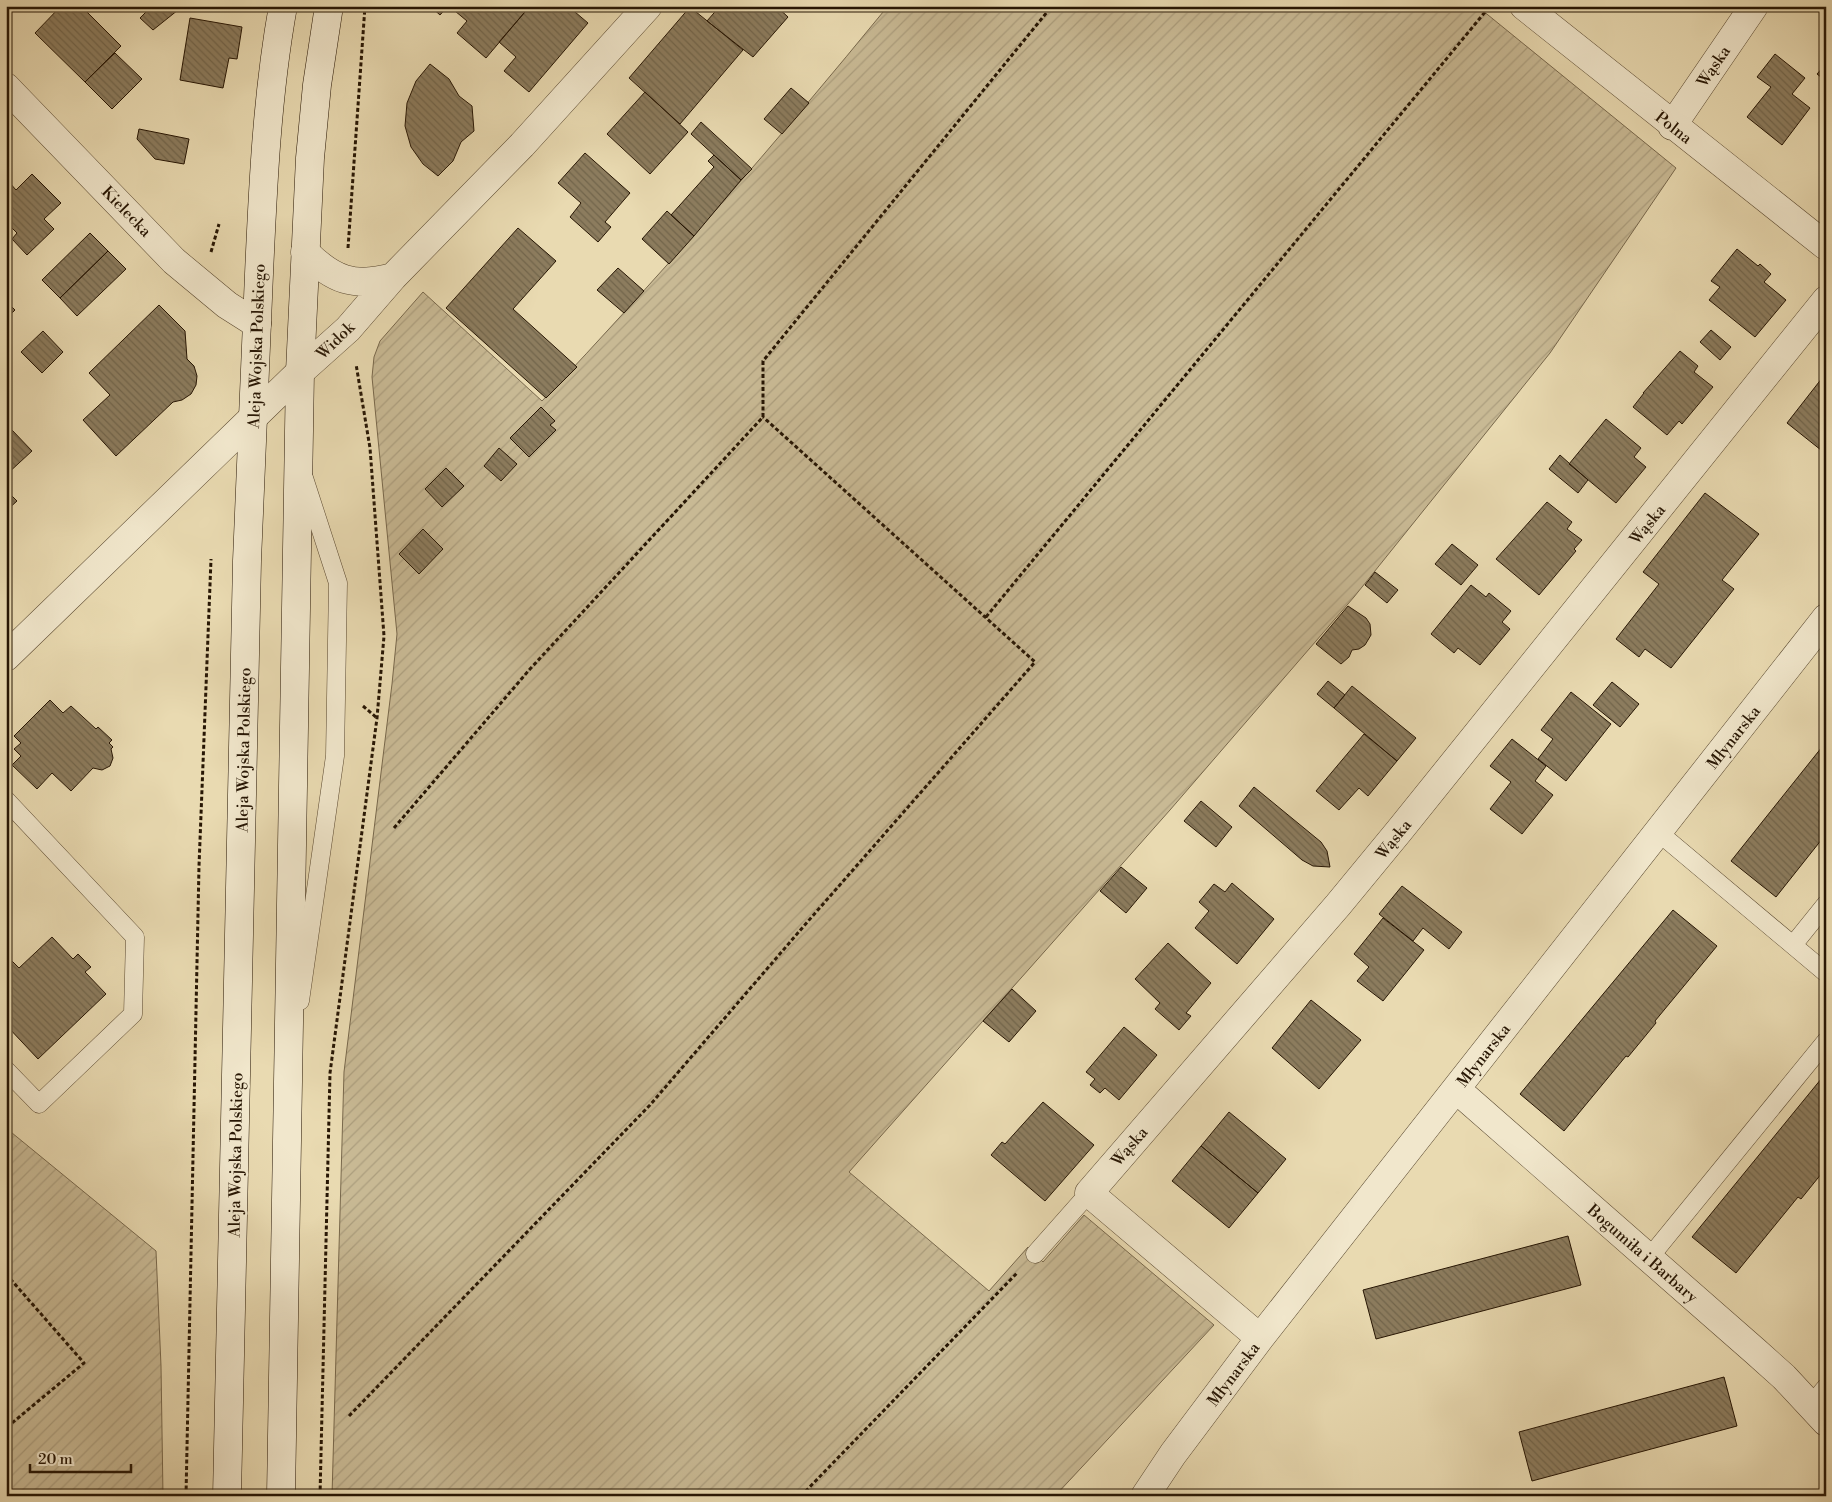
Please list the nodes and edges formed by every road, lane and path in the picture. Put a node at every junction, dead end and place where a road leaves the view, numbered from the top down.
1 (283, 6) edge
2 (329, 6) edge
3 (365, 6) edge
4 (648, 6) edge
5 (1052, 6) edge
6 (1490, 6) edge
7 (1524, 6) edge
8 (1754, 6) edge
9 (6, 87) edge
10 (1672, 126) junction
11 (1826, 246) edge
12 (305, 252) junction
13 (348, 256) dead end
14 (393, 277) junction
15 (1826, 300) edge
16 (257, 324) junction
17 (356, 363) dead end
18 (300, 372) junction
19 (763, 417) junction
20 (252, 420) junction
21 (298, 457) junction
22 (211, 559) dead end
23 (986, 618) junction
24 (1826, 618) edge
25 (6, 657) edge
26 (6, 800) edge
27 (394, 828) dead end
28 (1658, 832) junction
29 (1826, 904) edge
30 (1793, 945) junction
31 (1826, 973) edge
32 (1826, 1041) edge
33 (6, 1070) edge
34 (1456, 1089) junction
35 (287, 1094) junction
36 (1089, 1193) junction
37 (1035, 1254) joint
38 (1649, 1258) junction
39 (6, 1274) edge
40 (1260, 1338) junction
41 (1821, 1405) edge
42 (349, 1416) dead end
43 (6, 1428) edge
44 (186, 1496) edge
45 (227, 1496) edge
46 (281, 1496) edge
47 (320, 1496) edge
48 (801, 1496) edge
49 (1145, 1496) edge

1 - 16 street, Aleja Wojska Polskiego
2 - 12 street
3 - 13 path
4 - 14 street, Widok
5 - 19 path
6 - 23 path
7 - 10 street, Polna
8 - 10 street, Wąska
9 - 16 street, Kielecka
10 - 11 street, Polna
12 - 14 street
12 - 18 street
14 - 18 street, Widok
15 - 36 street, Wąska
16 - 20 street, Aleja Wojska Polskiego
17 - 47 path
18 - 20 street, Widok
18 - 21 street
19 - 23 path
19 - 27 path
20 - 25 street, Widok
20 - 45 street, Aleja Wojska Polskiego
21 - 35 street
21 - 35 lane
22 - 44 path
23 - 42 path
24 - 28 street, Młynarska
26 - 33 lane
28 - 30 lane
28 - 34 street, Młynarska
29 - 30 lane
30 - 31 lane
32 - 38 lane
34 - 38 street, Bogumiła i Barbary
34 - 40 street, Młynarska
35 - 46 street
36 - 37 lane
36 - 40 street
37 - 48 path
38 - 41 street, Bogumiła i Barbary
39 - 43 path
40 - 49 street, Młynarska

